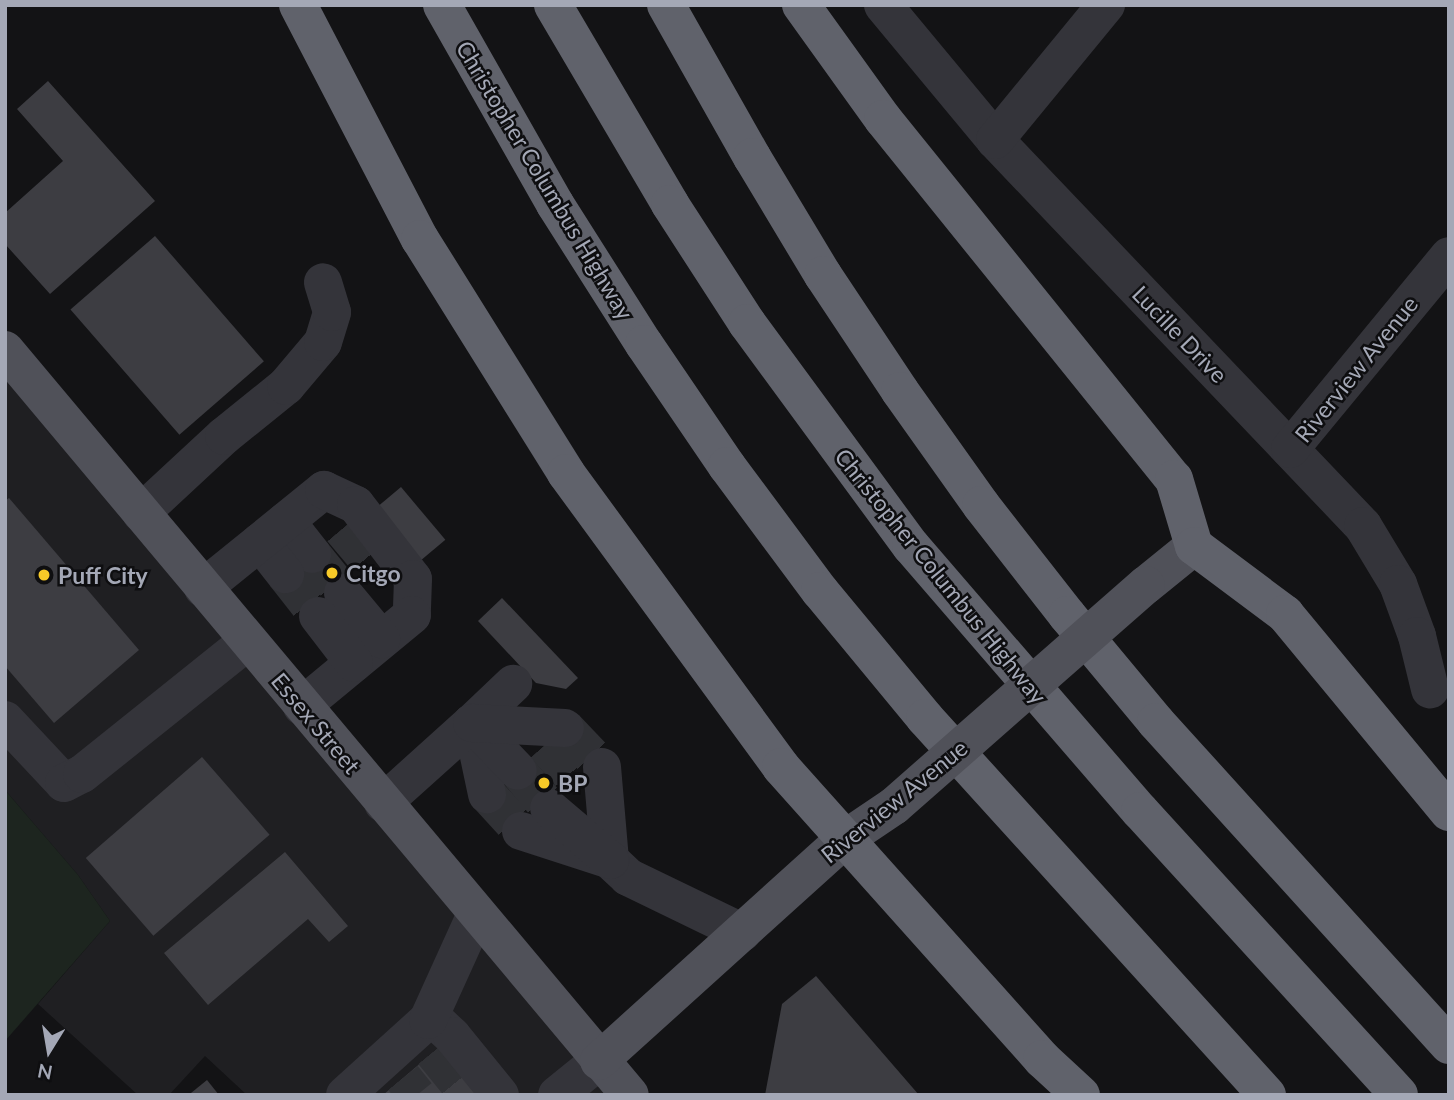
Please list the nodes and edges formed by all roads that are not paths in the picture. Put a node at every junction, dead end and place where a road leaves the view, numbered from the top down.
1 (298, 5) edge
2 (442, 5) edge
3 (553, 5) edge
4 (666, 5) edge
5 (801, 5) edge
6 (883, 5) edge
7 (1106, 5) edge
8 (995, 140) junction
9 (1449, 256) edge
10 (323, 282) dead end
11 (8, 359) edge
12 (1290, 449) junction
13 (315, 496) junction
14 (141, 513) junction
15 (342, 529) tunnel mouth
16 (273, 532) junction
17 (1194, 546) junction
18 (298, 564) tunnel mouth
19 (375, 568) tunnel mouth
20 (203, 588) junction
21 (330, 604) tunnel mouth
22 (412, 615) junction
23 (248, 641) junction
24 (367, 651) junction
25 (513, 684) dead end
26 (1430, 690) dead end
27 (302, 706) junction
28 (5, 720) edge
29 (471, 723) junction
30 (542, 748) tunnel mouth
31 (591, 776) tunnel mouth
32 (487, 794) tunnel mouth
33 (383, 803) junction
34 (1449, 812) edge
35 (535, 820) tunnel mouth
36 (845, 839) junction
37 (610, 860) junction
38 (476, 914) junction
39 (742, 932) junction
40 (425, 1035) junction
41 (1449, 1045) edge
42 (598, 1061) junction
43 (355, 1092) edge
44 (500, 1095) edge
45 (556, 1095) edge
46 (629, 1095) edge
47 (1081, 1095) edge
48 (1266, 1095) edge
49 (1399, 1095) edge

1 - 36 highway
2 - 48 highway, Christopher Columbus Highway
3 - 49 highway, Christopher Columbus Highway
4 - 41 highway
5 - 17 highway
6 - 8 street, Lucille Drive
7 - 8 street
8 - 12 street, Lucille Drive
9 - 12 street, Riverview Avenue
10 - 14 street
11 - 14 main road, Essex Street
12 - 26 street, Lucille Drive
13 - 15 street
13 - 16 street
13 - 22 street
14 - 20 main road, Essex Street
16 - 18 street
16 - 20 street
17 - 34 highway
17 - 36 main road, Riverview Avenue, bridge
19 - 22 street
20 - 23 main road, Essex Street
21 - 24 street
22 - 24 street
23 - 27 main road, Essex Street
23 - 28 street
24 - 27 street
25 - 29 street
27 - 33 main road, Essex Street
29 - 30 street
29 - 32 street
29 - 33 street
31 - 37 street
33 - 38 main road, Essex Street
35 - 37 street
36 - 39 main road, Riverview Avenue
36 - 47 highway
37 - 39 street
38 - 40 street
38 - 42 main road, Essex Street
39 - 42 main road, Riverview Avenue
40 - 43 street
40 - 44 street
42 - 45 street
42 - 46 main road, Essex Street

